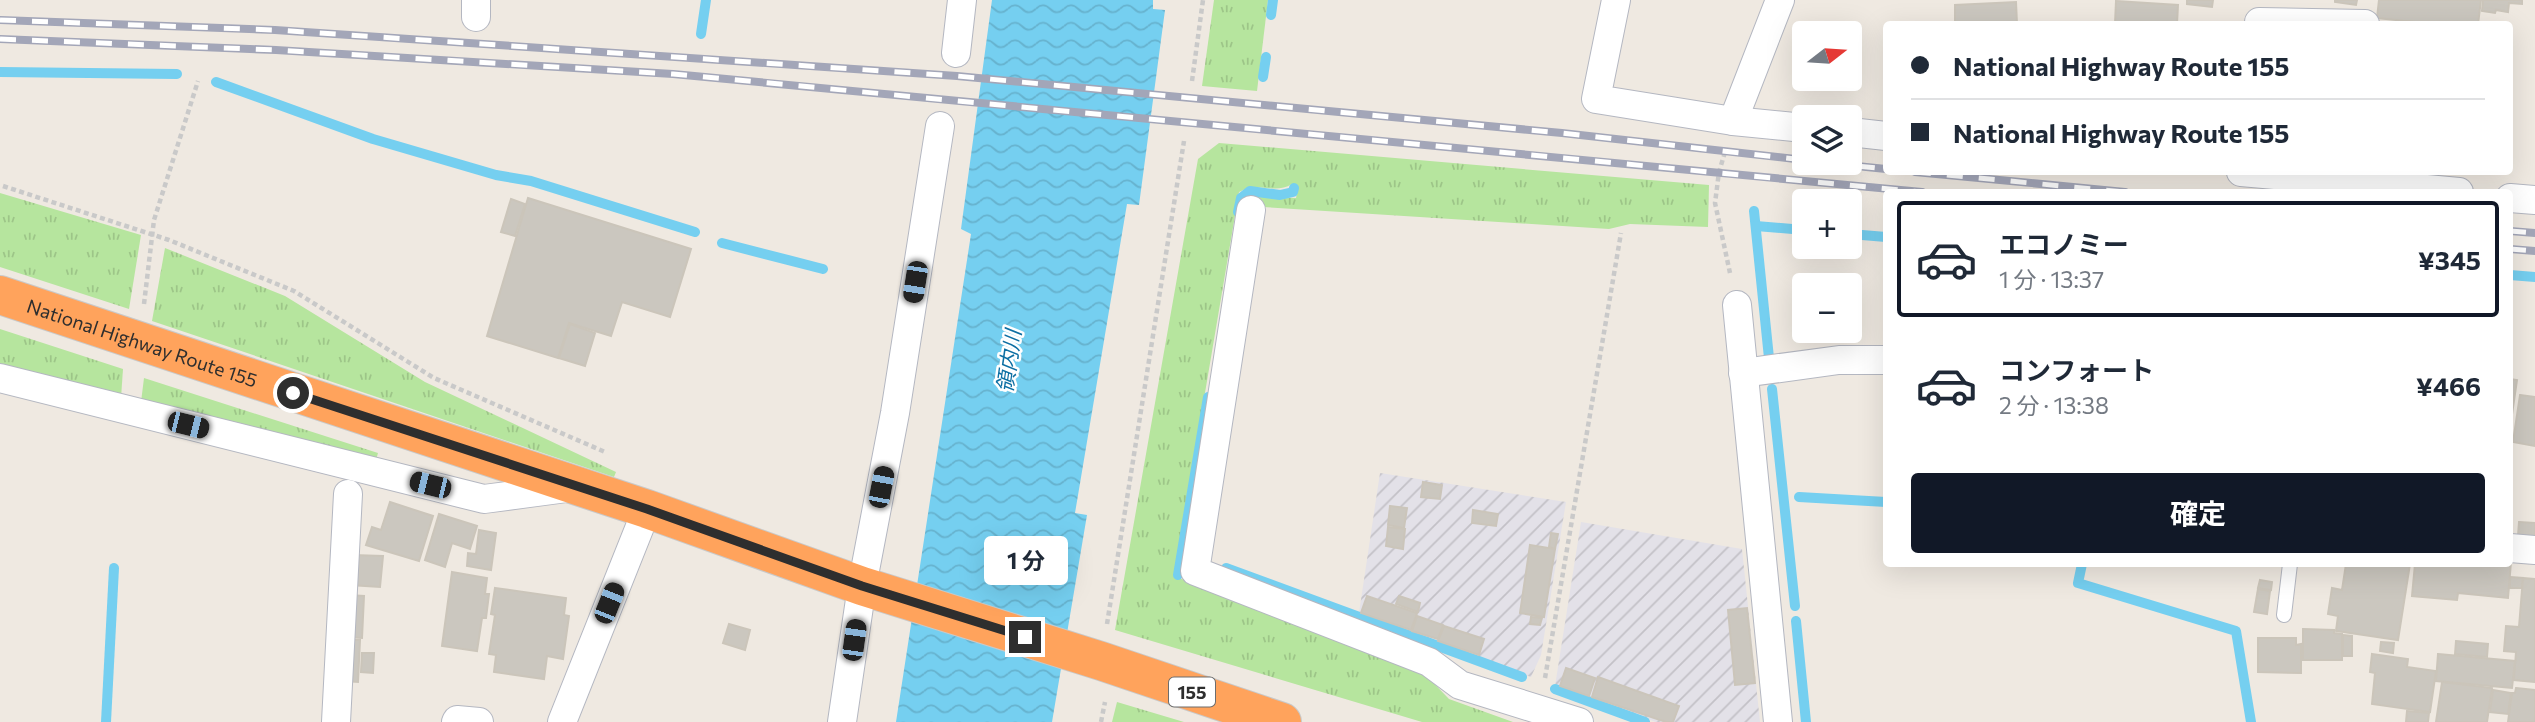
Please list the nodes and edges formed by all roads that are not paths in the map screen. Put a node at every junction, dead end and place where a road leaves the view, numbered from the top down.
1 (962, 0) edge
2 (1616, 0) edge
3 (1780, 0) edge
4 (2369, 0) edge
5 (2366, 21) edge
6 (956, 53) dead end
7 (1733, 121) junction
8 (940, 126) dead end
9 (1792, 127) edge
10 (1862, 133) edge
11 (1883, 136) edge
12 (2312, 175) edge
13 (2360, 177) edge
14 (2439, 189) edge
15 (2513, 198) edge
16 (2535, 200) edge
17 (1251, 210) dead end
18 (0, 295) edge
19 (1737, 305) road end
20 (1883, 360) edge
21 (1743, 373) junction
22 (0, 378) edge
23 (577, 487) junction
24 (348, 494) dead end
25 (647, 509) junction
26 (2513, 548) edge
27 (2535, 550) edge
28 (2290, 567) edge
29 (867, 588) junction
30 (2284, 615) dead end
31 (336, 722) edge
32 (456, 722) edge
33 (479, 722) edge
34 (562, 722) edge
35 (842, 722) edge
36 (1282, 722) edge
37 (1579, 722) edge
38 (1778, 722) edge

1 - 6 street
2 - 7 street
3 - 7 street
4 - 5 street
7 - 9 street
8 - 29 street
10 - 11 street
12 - 13 street
13 - 14 street
15 - 16 street
17 - 37 street
18 - 23 highway, National Highway Route 155 / 155
19 - 21 street
20 - 21 street
21 - 38 street
22 - 23 street
23 - 25 highway, National Highway Route 155 / 155
24 - 31 street
25 - 29 highway, National Highway Route 155 / 155
25 - 34 street
26 - 27 street
28 - 30 lane
29 - 35 street
29 - 36 highway, National Highway Route 155 / 155
32 - 33 street

